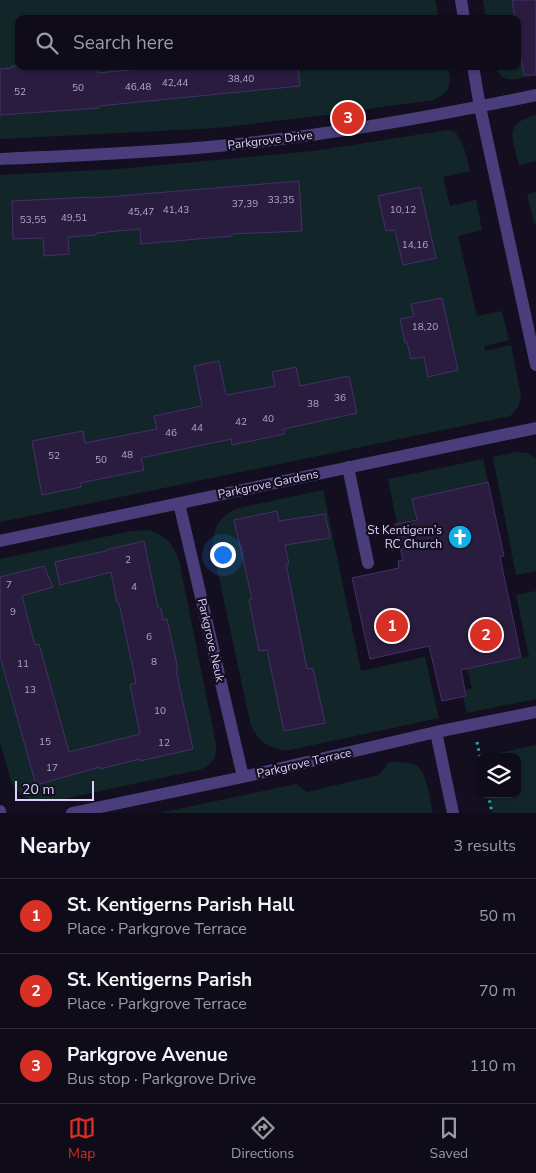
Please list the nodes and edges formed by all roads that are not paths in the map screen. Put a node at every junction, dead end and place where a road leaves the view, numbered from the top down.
1 (461, 0) edge
2 (463, 15) edge
3 (473, 70) edge
4 (536, 95) edge
5 (480, 107) junction
6 (0, 160) edge
7 (536, 365) edge
8 (536, 428) edge
9 (348, 467) junction
10 (179, 503) junction
11 (0, 541) edge
12 (368, 563) dead end
13 (536, 712) edge
14 (436, 732) junction
15 (243, 777) junction
16 (72, 813) edge
17 (453, 813) edge

1 - 2 street
3 - 5 street
4 - 5 street, Parkgrove Drive
5 - 6 street, Parkgrove Drive
5 - 7 street
8 - 9 street, Parkgrove Gardens
9 - 10 street, Parkgrove Gardens
9 - 12 street
10 - 11 street, Parkgrove Gardens
10 - 15 street, Parkgrove Neuk
13 - 14 street, Parkgrove Terrace
14 - 15 street, Parkgrove Terrace
14 - 17 street
15 - 16 street, Parkgrove Terrace

